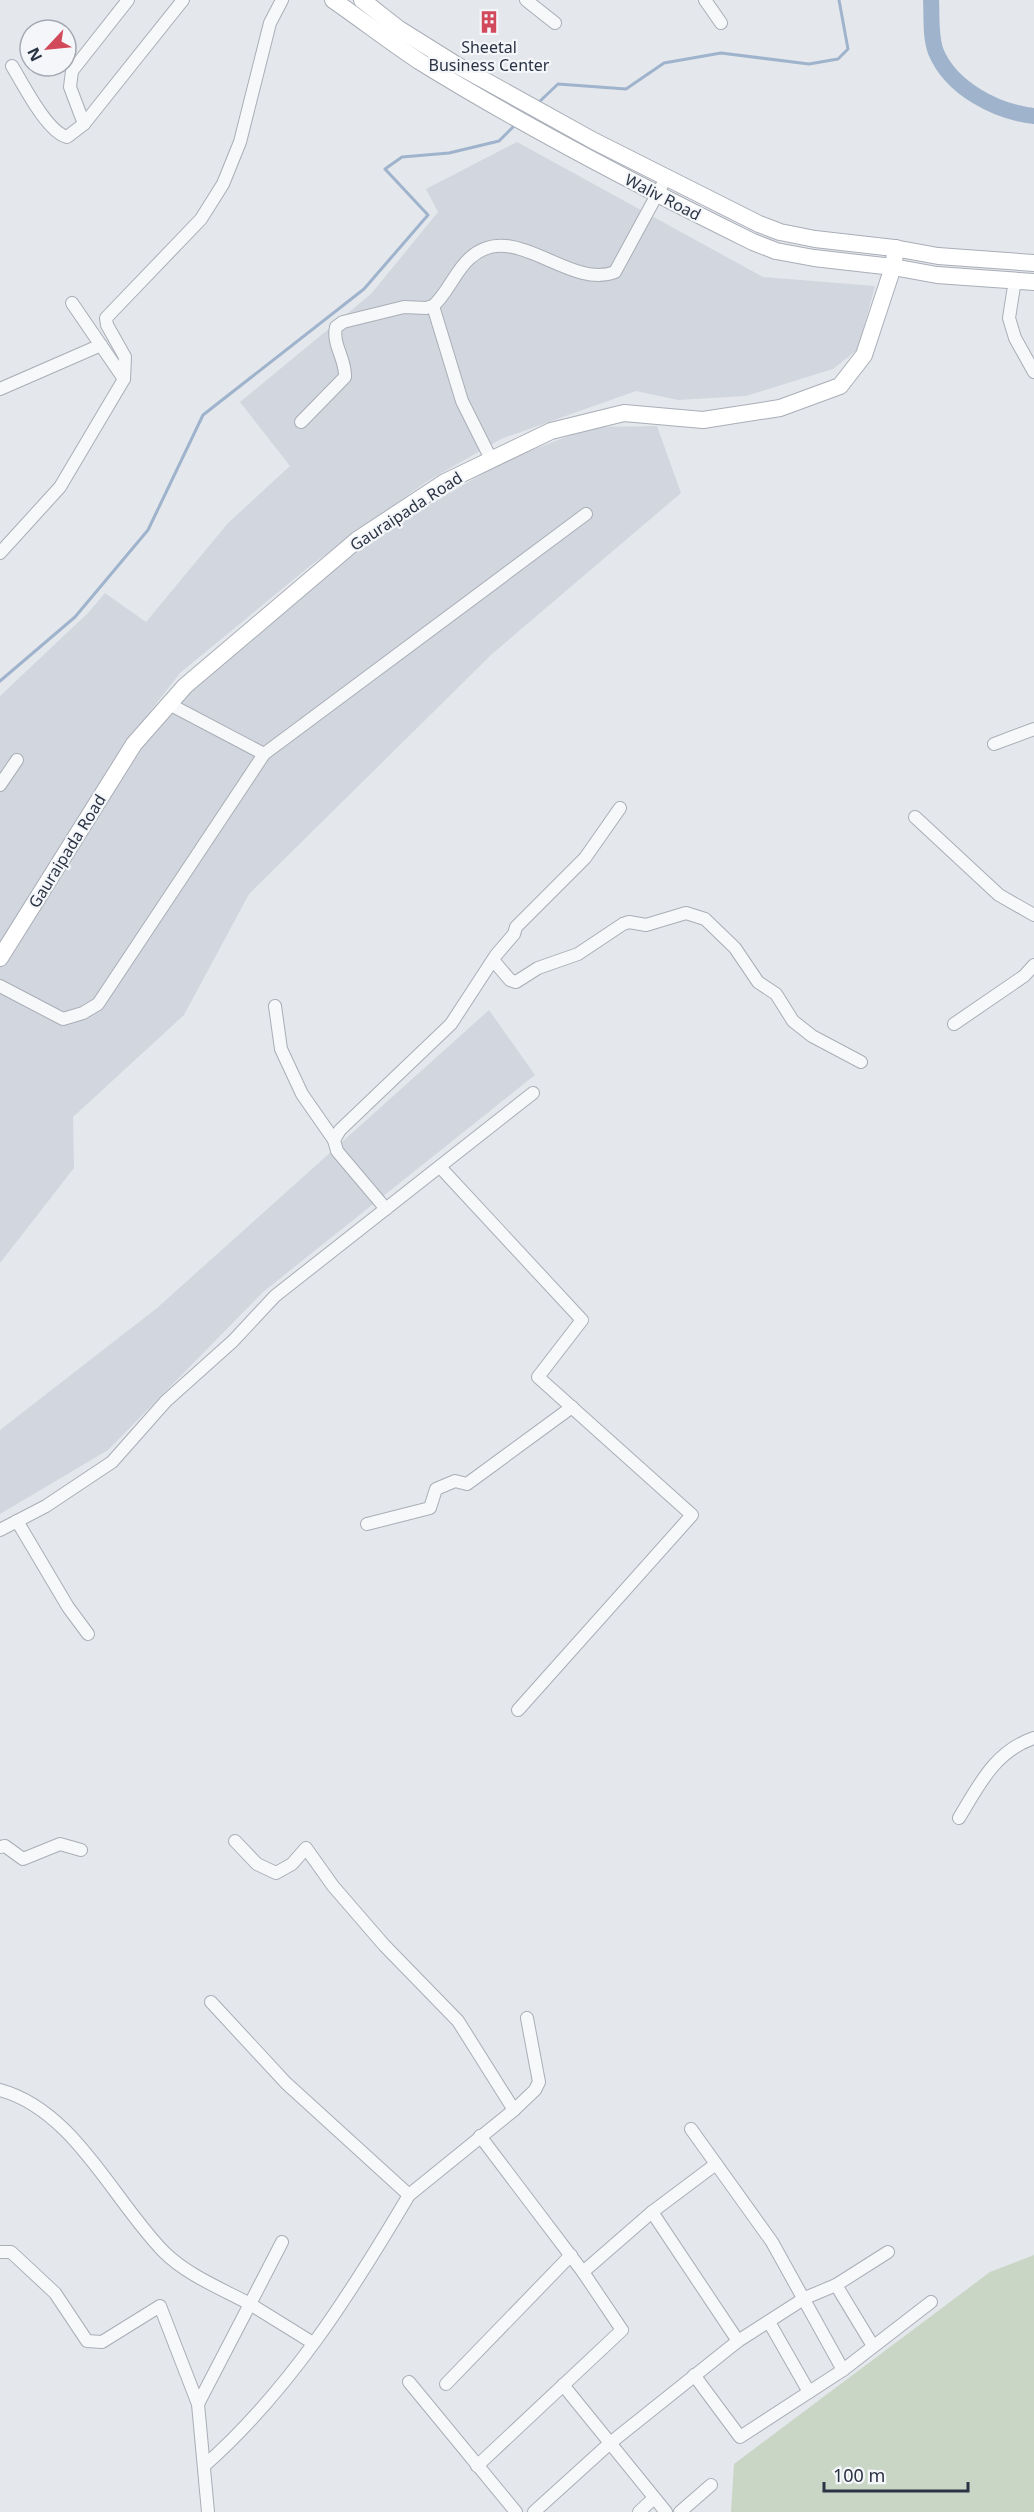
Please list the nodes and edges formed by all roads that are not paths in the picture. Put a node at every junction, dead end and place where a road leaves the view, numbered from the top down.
1 (128, 0) edge
2 (183, 0) edge
3 (282, 0) edge
4 (333, 0) edge
5 (362, 0) edge
6 (526, 0) edge
7 (705, 0) edge
8 (555, 22) dead end
9 (721, 23) dead end
10 (12, 66) dead end
11 (84, 124) junction
12 (666, 178) junction
13 (657, 194) junction
14 (896, 248) junction
15 (1034, 262) edge
16 (893, 267) junction
17 (1015, 280) junction
18 (1034, 282) edge
19 (72, 303) dead end
20 (433, 306) junction
21 (101, 345) junction
22 (1034, 372) edge
23 (124, 379) junction
24 (0, 389) edge
25 (301, 422) dead end
26 (491, 459) junction
27 (586, 514) dead end
28 (0, 553) edge
29 (169, 704) junction
30 (1034, 729) edge
31 (994, 744) dead end
32 (264, 754) junction
33 (17, 760) dead end
34 (0, 785) edge
35 (620, 808) dead end
36 (915, 817) dead end
37 (1034, 915) edge
38 (0, 958) edge
39 (493, 960) junction
40 (1034, 965) edge
41 (0, 987) edge
42 (275, 1006) dead end
43 (954, 1024) dead end
44 (861, 1062) dead end
45 (533, 1093) dead end
46 (334, 1140) junction
47 (440, 1167) junction
48 (386, 1209) junction
49 (572, 1407) junction
50 (17, 1521) junction
51 (367, 1524) dead end
52 (0, 1530) edge
53 (88, 1634) dead end
54 (518, 1710) dead end
55 (1034, 1738) edge
56 (959, 1818) dead end
57 (235, 1840) dead end
58 (0, 1847) edge
59 (81, 1850) dead end
60 (211, 2002) dead end
61 (527, 2018) dead end
62 (0, 2090) edge
63 (514, 2110) junction
64 (691, 2129) dead end
65 (480, 2136) junction
66 (716, 2164) junction
67 (409, 2195) junction
68 (652, 2212) junction
69 (282, 2242) dead end
70 (0, 2252) edge
71 (888, 2252) dead end
72 (571, 2255) junction
73 (583, 2272) junction
74 (836, 2285) junction
75 (805, 2298) junction
76 (931, 2302) dead end
77 (250, 2304) junction
78 (769, 2322) junction
79 (738, 2341) junction
80 (313, 2343) junction
81 (873, 2346) junction
82 (843, 2370) junction
83 (694, 2375) junction
84 (409, 2382) dead end
85 (446, 2384) dead end
86 (563, 2385) junction
87 (809, 2392) junction
88 (198, 2404) junction
89 (609, 2444) junction
90 (204, 2466) junction
91 (477, 2466) junction
92 (711, 2485) dead end
93 (654, 2498) junction
94 (207, 2512) edge
95 (516, 2512) edge
96 (534, 2512) edge
97 (639, 2512) edge
98 (666, 2512) edge
99 (680, 2512) edge

1 - 11 street
2 - 11 street
3 - 23 street
4 - 13 main road, Waliv Road
5 - 12 main road, Waliv Road
6 - 8 street
7 - 9 street
10 - 11 street
12 - 13 street
12 - 14 main road, Waliv Road
13 - 16 main road, Waliv Road
13 - 20 street
14 - 15 main road, Waliv Road
14 - 16 main road, Gauraipada Road
16 - 17 main road, Waliv Road
16 - 26 main road, Gauraipada Road
17 - 18 main road, Waliv Road
17 - 22 street
19 - 21 street
20 - 25 street
20 - 26 street
21 - 23 street
21 - 24 street
23 - 28 street
26 - 29 main road, Gauraipada Road
27 - 32 street
29 - 32 street
29 - 38 main road, Gauraipada Road
30 - 31 street
32 - 41 street
33 - 34 street
35 - 39 street
36 - 37 street
39 - 44 street
39 - 46 street
40 - 43 street
42 - 46 street
45 - 47 street
46 - 48 street
47 - 48 street
47 - 49 street
48 - 50 street
49 - 51 street
49 - 54 street
50 - 52 street
50 - 53 street
55 - 56 street
57 - 63 street
58 - 59 street
60 - 67 street
61 - 63 street
62 - 77 street
63 - 65 street
64 - 66 street
65 - 67 street
65 - 72 street
66 - 68 street
66 - 75 street
67 - 80 street
68 - 73 street
68 - 79 street
69 - 77 street
70 - 88 street
71 - 74 street
72 - 73 street
72 - 85 street
73 - 86 street
74 - 75 street
74 - 81 street
75 - 78 street
75 - 82 street
76 - 81 street
77 - 80 street
77 - 88 street
78 - 79 street
78 - 87 street
79 - 83 street
80 - 90 street
81 - 82 street
82 - 87 street
83 - 87 street
83 - 89 street
84 - 91 street
86 - 89 street
86 - 91 street
88 - 90 street
89 - 93 street
89 - 96 street
90 - 94 street
91 - 95 street
92 - 99 street
93 - 97 street
93 - 98 street

